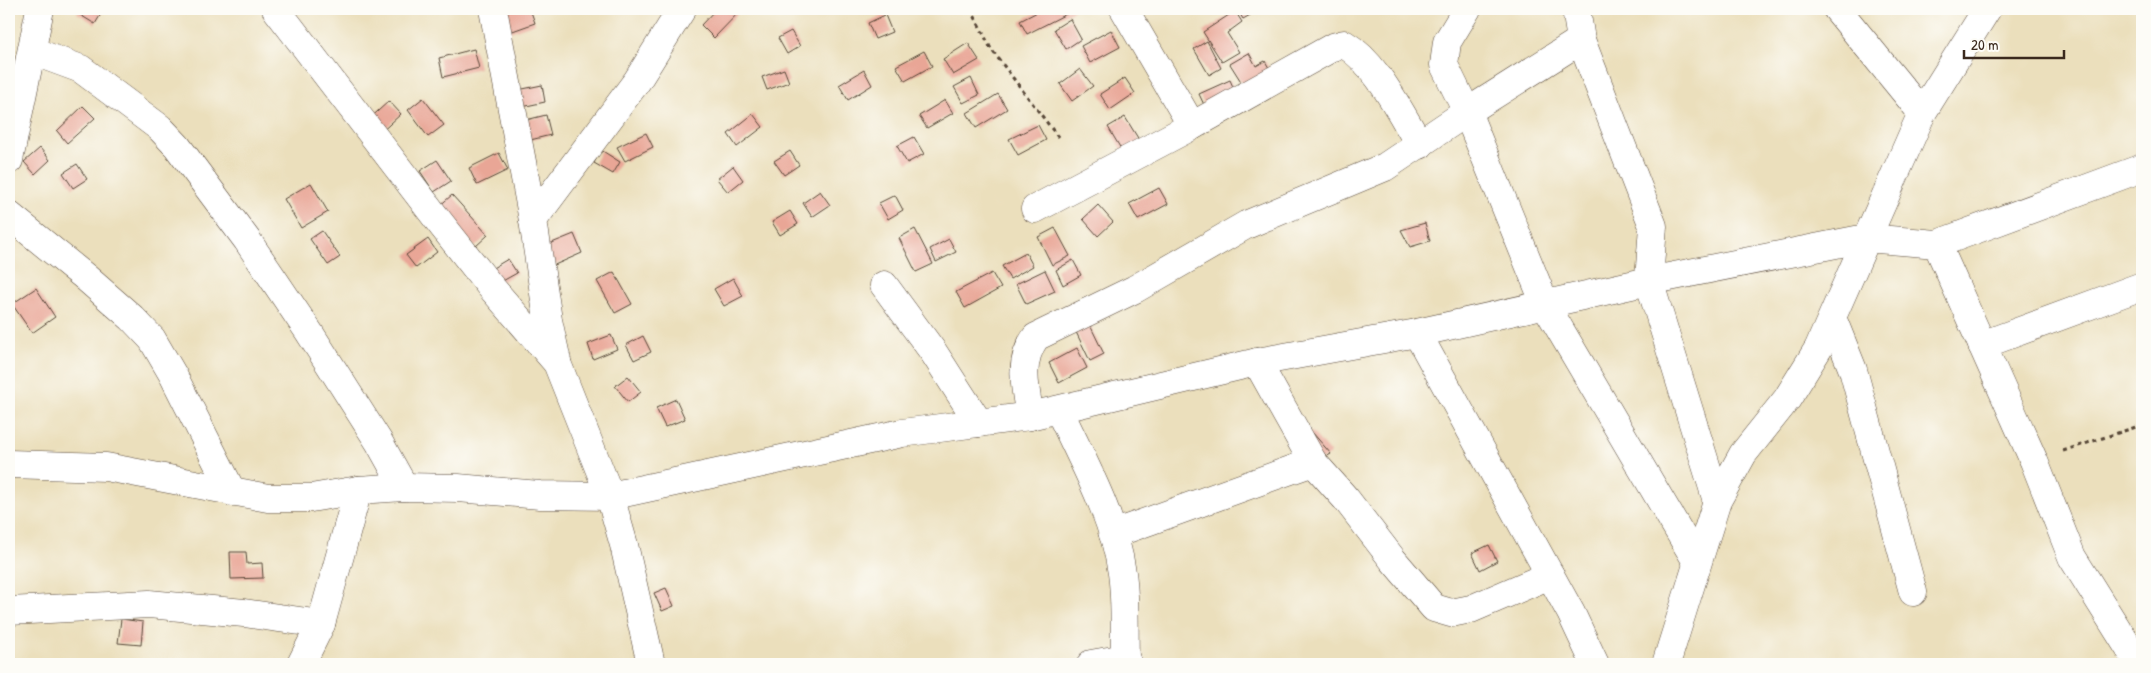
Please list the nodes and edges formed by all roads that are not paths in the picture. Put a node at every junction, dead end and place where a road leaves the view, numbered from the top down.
1 (40, 9) edge
2 (276, 9) edge
3 (493, 9) edge
4 (682, 9) edge
5 (1124, 9) edge
6 (1467, 9) edge
7 (1576, 9) edge
8 (1837, 9) edge
9 (1987, 9) edge
10 (1581, 40) junction
11 (32, 51) junction
12 (1467, 112) junction
13 (1922, 113) junction
14 (1192, 126) junction
15 (1420, 145) junction
16 (9, 160) edge
17 (2142, 168) edge
18 (1035, 209) dead end
19 (9, 215) edge
20 (533, 220) junction
21 (1866, 238) junction
22 (1937, 244) junction
23 (1650, 281) junction
24 (884, 285) dead end
25 (2142, 286) edge
26 (1545, 304) junction
27 (1833, 320) junction
28 (1417, 333) junction
29 (1982, 345) junction
30 (1257, 362) junction
31 (557, 363) junction
32 (1059, 410) junction
33 (1030, 416) junction
34 (979, 423) junction
35 (1313, 462) junction
36 (9, 464) edge
37 (404, 487) junction
38 (358, 490) junction
39 (232, 492) junction
40 (610, 496) junction
41 (1717, 502) junction
42 (1114, 534) junction
43 (1697, 562) junction
44 (1550, 575) junction
45 (1913, 592) dead end
46 (9, 611) edge
47 (321, 624) junction
48 (1127, 661) edge
49 (301, 664) edge
50 (651, 664) edge
51 (1091, 664) edge
52 (1595, 664) edge
53 (1666, 664) edge
54 (2138, 664) edge

1 - 11 street
2 - 31 street
3 - 20 street
4 - 20 street
5 - 14 street
6 - 12 street
7 - 10 street
8 - 13 street
9 - 13 street
10 - 12 street
10 - 23 street
11 - 16 street
11 - 37 street
12 - 15 street
12 - 26 street
13 - 21 street
14 - 15 street
14 - 18 street
15 - 33 street
17 - 22 street
19 - 39 street
20 - 31 street
21 - 22 street
21 - 23 street
21 - 27 street
22 - 29 street
23 - 26 street
23 - 41 street
24 - 34 street
25 - 29 street
26 - 28 street
26 - 43 street
27 - 41 street
27 - 45 street
28 - 30 street
28 - 44 street
29 - 54 street
30 - 32 street
30 - 35 street
31 - 40 street
32 - 33 street
32 - 42 street
33 - 34 street
34 - 40 street
35 - 42 street
35 - 44 street
36 - 39 street
37 - 38 street
37 - 40 street
38 - 39 street
38 - 47 street
40 - 50 street
41 - 43 street
42 - 48 street
43 - 53 street
44 - 52 street
46 - 47 street
47 - 49 street
48 - 51 street

